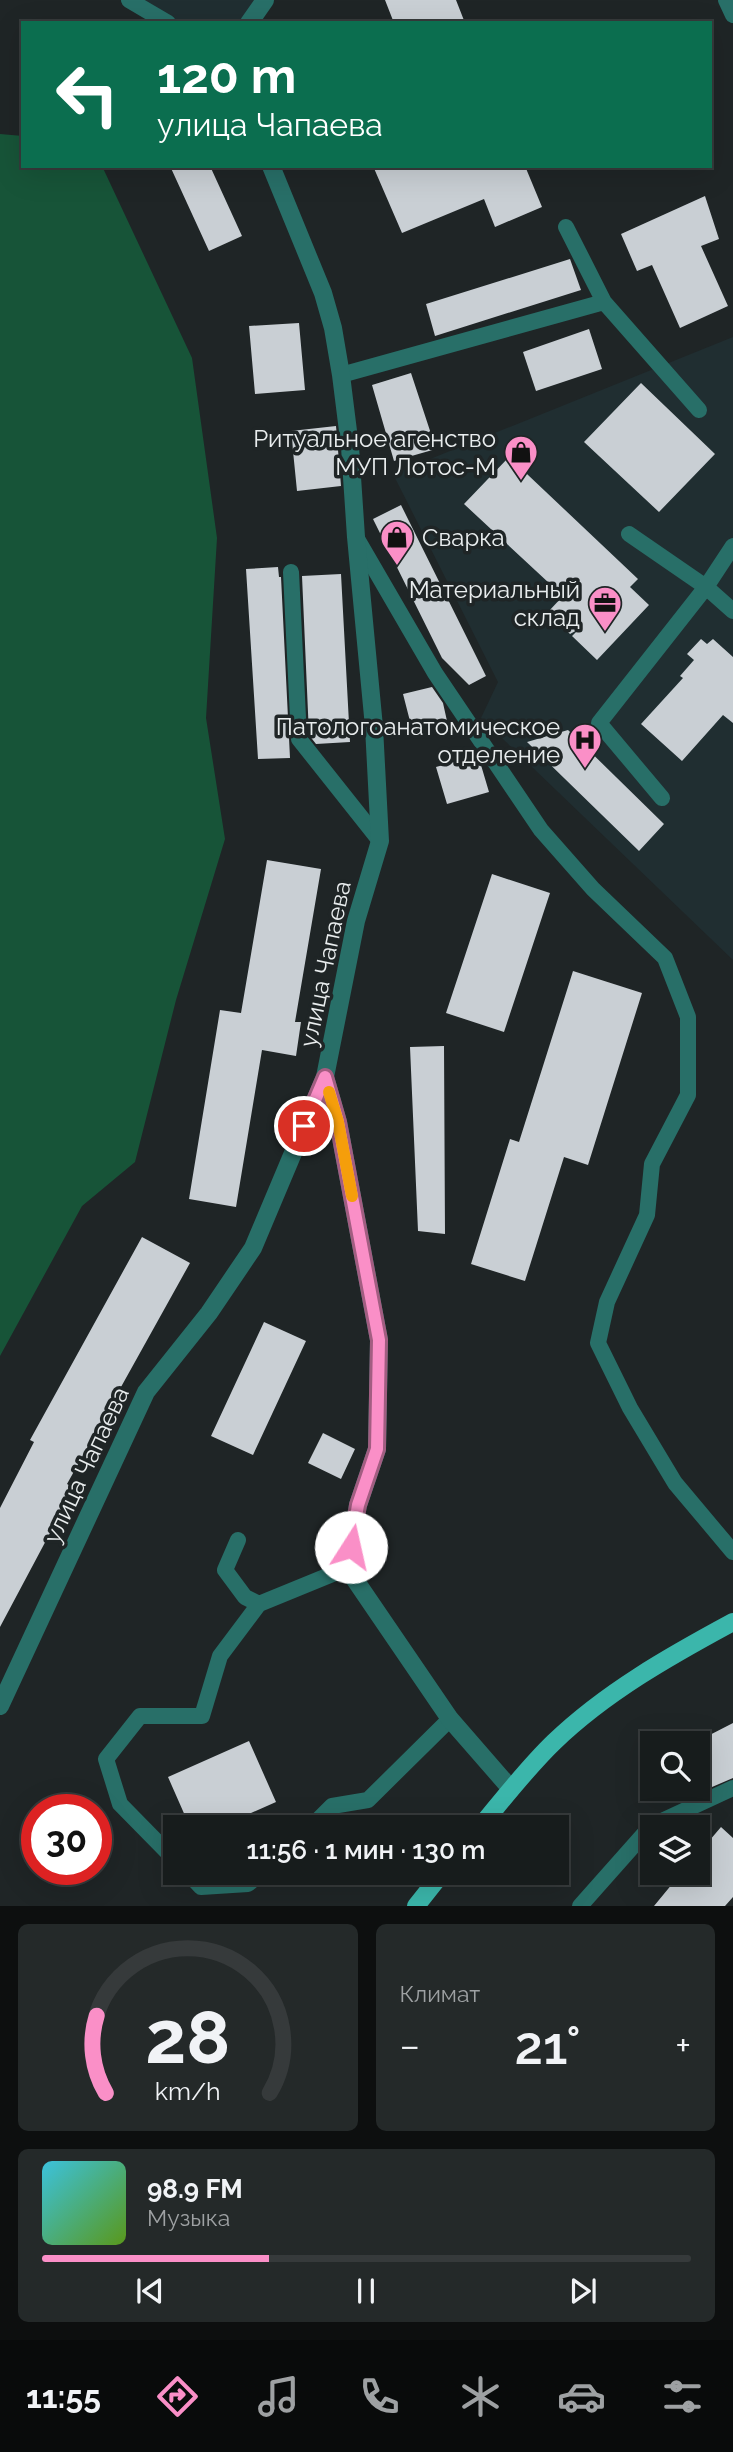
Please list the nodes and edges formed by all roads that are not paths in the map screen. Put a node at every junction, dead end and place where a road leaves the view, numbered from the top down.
1 (130, 0) edge
2 (265, 0) edge
3 (726, 0) edge
4 (733, 15) edge
5 (165, 21) edge
6 (250, 21) edge
7 (272, 168) edge
8 (566, 226) dead end
9 (604, 302) junction
10 (341, 375) junction
11 (699, 410) dead end
12 (629, 534) dead end
13 (356, 537) junction
14 (733, 546) edge
15 (291, 572) dead end
16 (706, 587) junction
17 (733, 611) edge
18 (662, 798) dead end
19 (380, 841) junction
20 (325, 1077) junction
21 (238, 1540) dead end
22 (733, 1552) edge
23 (347, 1568) junction
24 (259, 1604) junction
25 (733, 1622) edge
26 (0, 1706) edge
27 (450, 1719) junction
28 (733, 1788) edge
29 (511, 1789) junction
30 (323, 1815) edge
31 (490, 1815) edge
32 (163, 1848) edge
33 (199, 1885) edge
34 (232, 1885) edge
35 (432, 1885) edge
36 (415, 1906) edge
37 (580, 1906) edge

1 - 5 lane
2 - 6 street
3 - 4 lane
7 - 10 street, улица Чапаева
8 - 9 lane
9 - 10 lane
9 - 11 lane
10 - 13 street, улица Чапаева
12 - 16 lane
13 - 19 street, улица Чапаева
13 - 22 lane
14 - 16 lane
15 - 19 lane
16 - 17 lane
16 - 18 lane
19 - 20 street, улица Чапаева
20 - 23 street
20 - 26 street, улица Чапаева
21 - 24 lane
23 - 24 lane
23 - 27 street
24 - 32 lane
25 - 29 main road
27 - 29 street
27 - 30 lane
28 - 37 lane
29 - 31 main road
33 - 34 lane
35 - 36 main road

